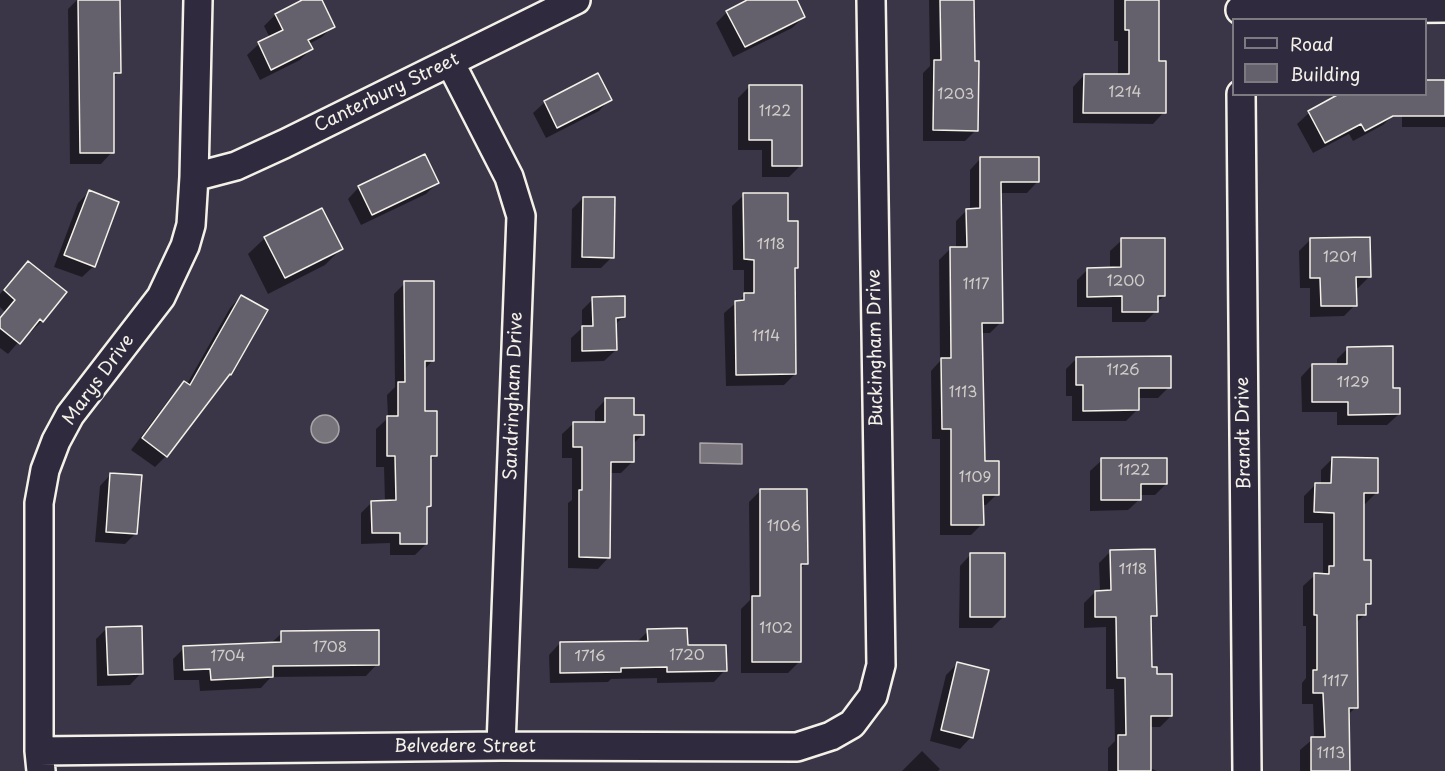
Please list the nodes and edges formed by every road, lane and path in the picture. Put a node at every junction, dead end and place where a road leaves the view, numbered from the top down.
1 (198, 0) edge
2 (576, 0) edge
3 (871, 0) edge
4 (1445, 8) edge
5 (1240, 10) edge
6 (450, 62) junction
7 (1241, 96) edge
8 (194, 177) junction
9 (873, 696) joint
10 (501, 746) junction
11 (40, 761) edge
12 (1247, 771) edge

1 - 8 street, Marys Drive
2 - 6 street, Canterbury Street
3 - 9 street, Buckingham Drive
4 - 5 street
6 - 8 street, Canterbury Street
6 - 10 street, Sandringham Drive
7 - 12 street, Brandt Drive
8 - 11 street, Marys Drive
9 - 10 street, Belvedere Street
10 - 11 street, Belvedere Street

